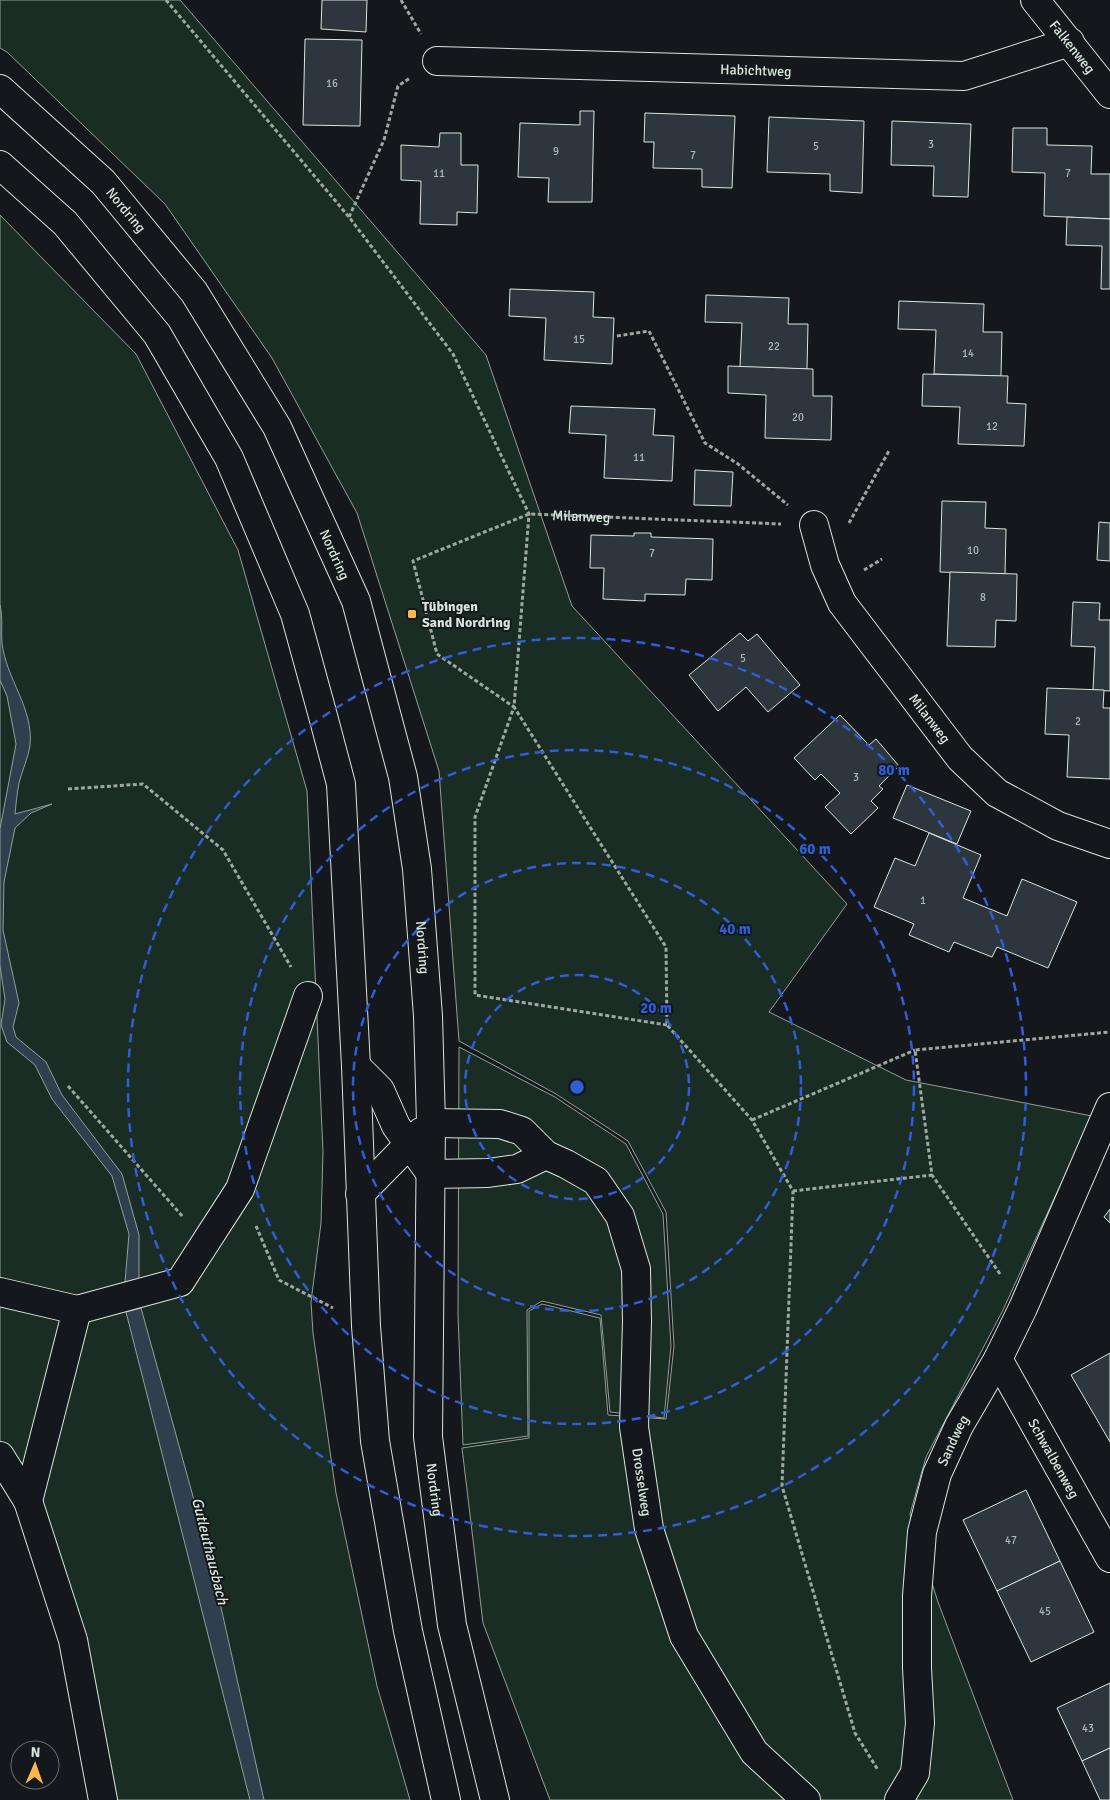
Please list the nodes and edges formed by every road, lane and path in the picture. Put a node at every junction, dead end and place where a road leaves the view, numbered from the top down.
1 (166, 0) edge
2 (1035, 0) edge
3 (1070, 42) junction
4 (437, 61) dead end
5 (398, 86) dead end
6 (0, 89) edge
7 (1110, 94) edge
8 (0, 165) edge
9 (349, 217) junction
10 (617, 336) dead end
11 (890, 450) dead end
12 (529, 514) junction
13 (814, 526) junction
14 (825, 564) junction
15 (514, 707) junction
16 (68, 789) dead end
17 (1110, 844) edge
18 (308, 996) joint
19 (668, 1025) junction
20 (1110, 1032) edge
21 (915, 1050) junction
22 (356, 1066) junction
23 (68, 1086) dead end
24 (1110, 1107) edge
25 (752, 1120) junction
26 (431, 1123) junction
27 (408, 1144) junction
28 (546, 1155) junction
29 (431, 1174) junction
30 (932, 1175) junction
31 (240, 1189) junction
32 (793, 1192) junction
33 (360, 1194) junction
34 (206, 1243) junction
35 (0, 1292) edge
36 (1023, 1308) junction
37 (77, 1310) junction
38 (366, 1326) junction
39 (998, 1359) junction
40 (0, 1456) edge
41 (28, 1501) junction
42 (1110, 1558) edge
43 (882, 1775) dead end
44 (103, 1800) edge
45 (446, 1800) edge
46 (495, 1800) edge
47 (806, 1800) edge
48 (899, 1800) edge

1 - 9 path
2 - 3 street, Falkenweg
3 - 4 street, Habichtweg
3 - 7 street, Falkenweg
5 - 9 path
6 - 26 street, Nordring
8 - 22 street
9 - 12 path
10 - 13 path
11 - 14 path
12 - 13 path, Milanweg
12 - 15 path
12 - 15 path
13 - 14 street, Milanweg
14 - 17 street, Milanweg
15 - 19 path
15 - 19 path
16 - 18 path
18 - 31 street
19 - 25 path
20 - 21 path
21 - 25 path
21 - 30 path
22 - 27 street
22 - 33 street
23 - 34 path
24 - 36 street, Sandweg
25 - 32 path
26 - 27 street
26 - 28 street, Drosselweg
26 - 29 street, Nordring
27 - 29 street
27 - 33 street
28 - 29 street
28 - 47 street, Drosselweg
29 - 46 street, Nordring
30 - 32 path
30 - 36 path
31 - 34 street
31 - 38 path
32 - 43 path
33 - 38 street
34 - 37 street
35 - 37 street
36 - 39 street, Sandweg
37 - 41 street
38 - 45 street
39 - 42 street, Schwalbenweg
39 - 48 street, Sandweg
40 - 41 street
41 - 44 street

